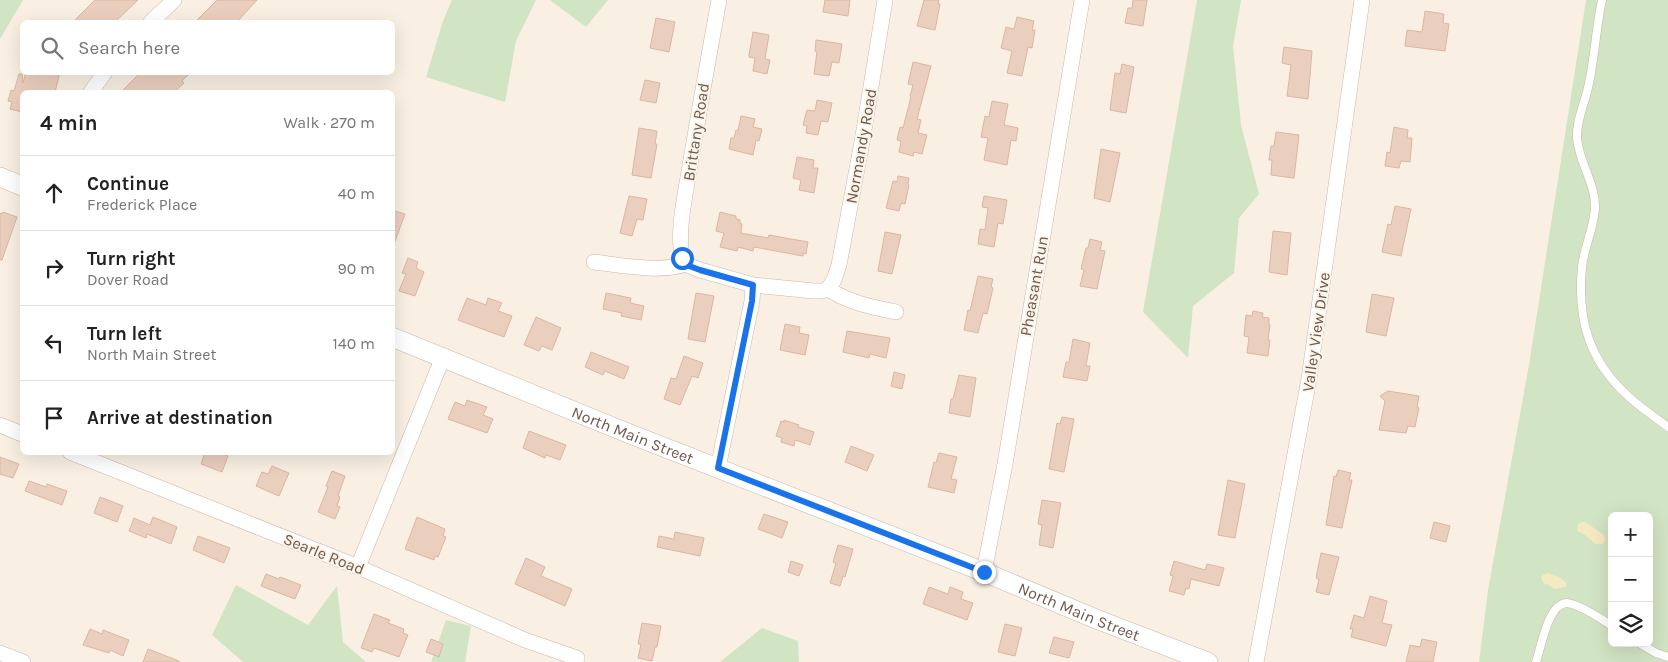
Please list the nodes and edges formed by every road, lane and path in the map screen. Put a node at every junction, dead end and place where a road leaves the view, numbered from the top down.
1 (174, 0) edge
2 (719, 0) edge
3 (885, 0) edge
4 (1082, 0) edge
5 (1362, 0) edge
6 (1602, 0) edge
7 (153, 20) edge
8 (103, 75) edge
9 (92, 90) edge
10 (0, 177) edge
11 (20, 185) edge
12 (594, 262) dead end
13 (684, 264) junction
14 (753, 285) junction
15 (828, 289) junction
16 (896, 312) dead end
17 (395, 338) edge
18 (443, 357) junction
19 (0, 424) edge
20 (1668, 427) edge
21 (20, 433) edge
22 (78, 455) edge
23 (718, 468) junction
24 (358, 567) junction
25 (984, 572) junction
26 (1608, 624) edge
27 (1646, 647) edge
28 (0, 653) edge
29 (1668, 657) edge
30 (576, 658) dead end
31 (23, 662) edge
32 (1208, 662) edge
33 (1256, 662) edge
34 (1536, 662) edge

1 - 7 street
2 - 13 street, Brittany Road
3 - 15 street, Normandy Road
4 - 25 street, Pheasant Run
5 - 33 street, Valley View Drive
6 - 20 lane
8 - 9 street
10 - 11 street
12 - 13 street
13 - 14 street
14 - 15 street
14 - 23 street
15 - 16 street
17 - 18 street, North Main Street
18 - 23 street, North Main Street
18 - 24 street
19 - 21 street
22 - 24 street, Searle Road
23 - 25 street, North Main Street
24 - 30 street, Searle Road
25 - 32 street, North Main Street
26 - 34 lane
27 - 29 lane
28 - 31 street

